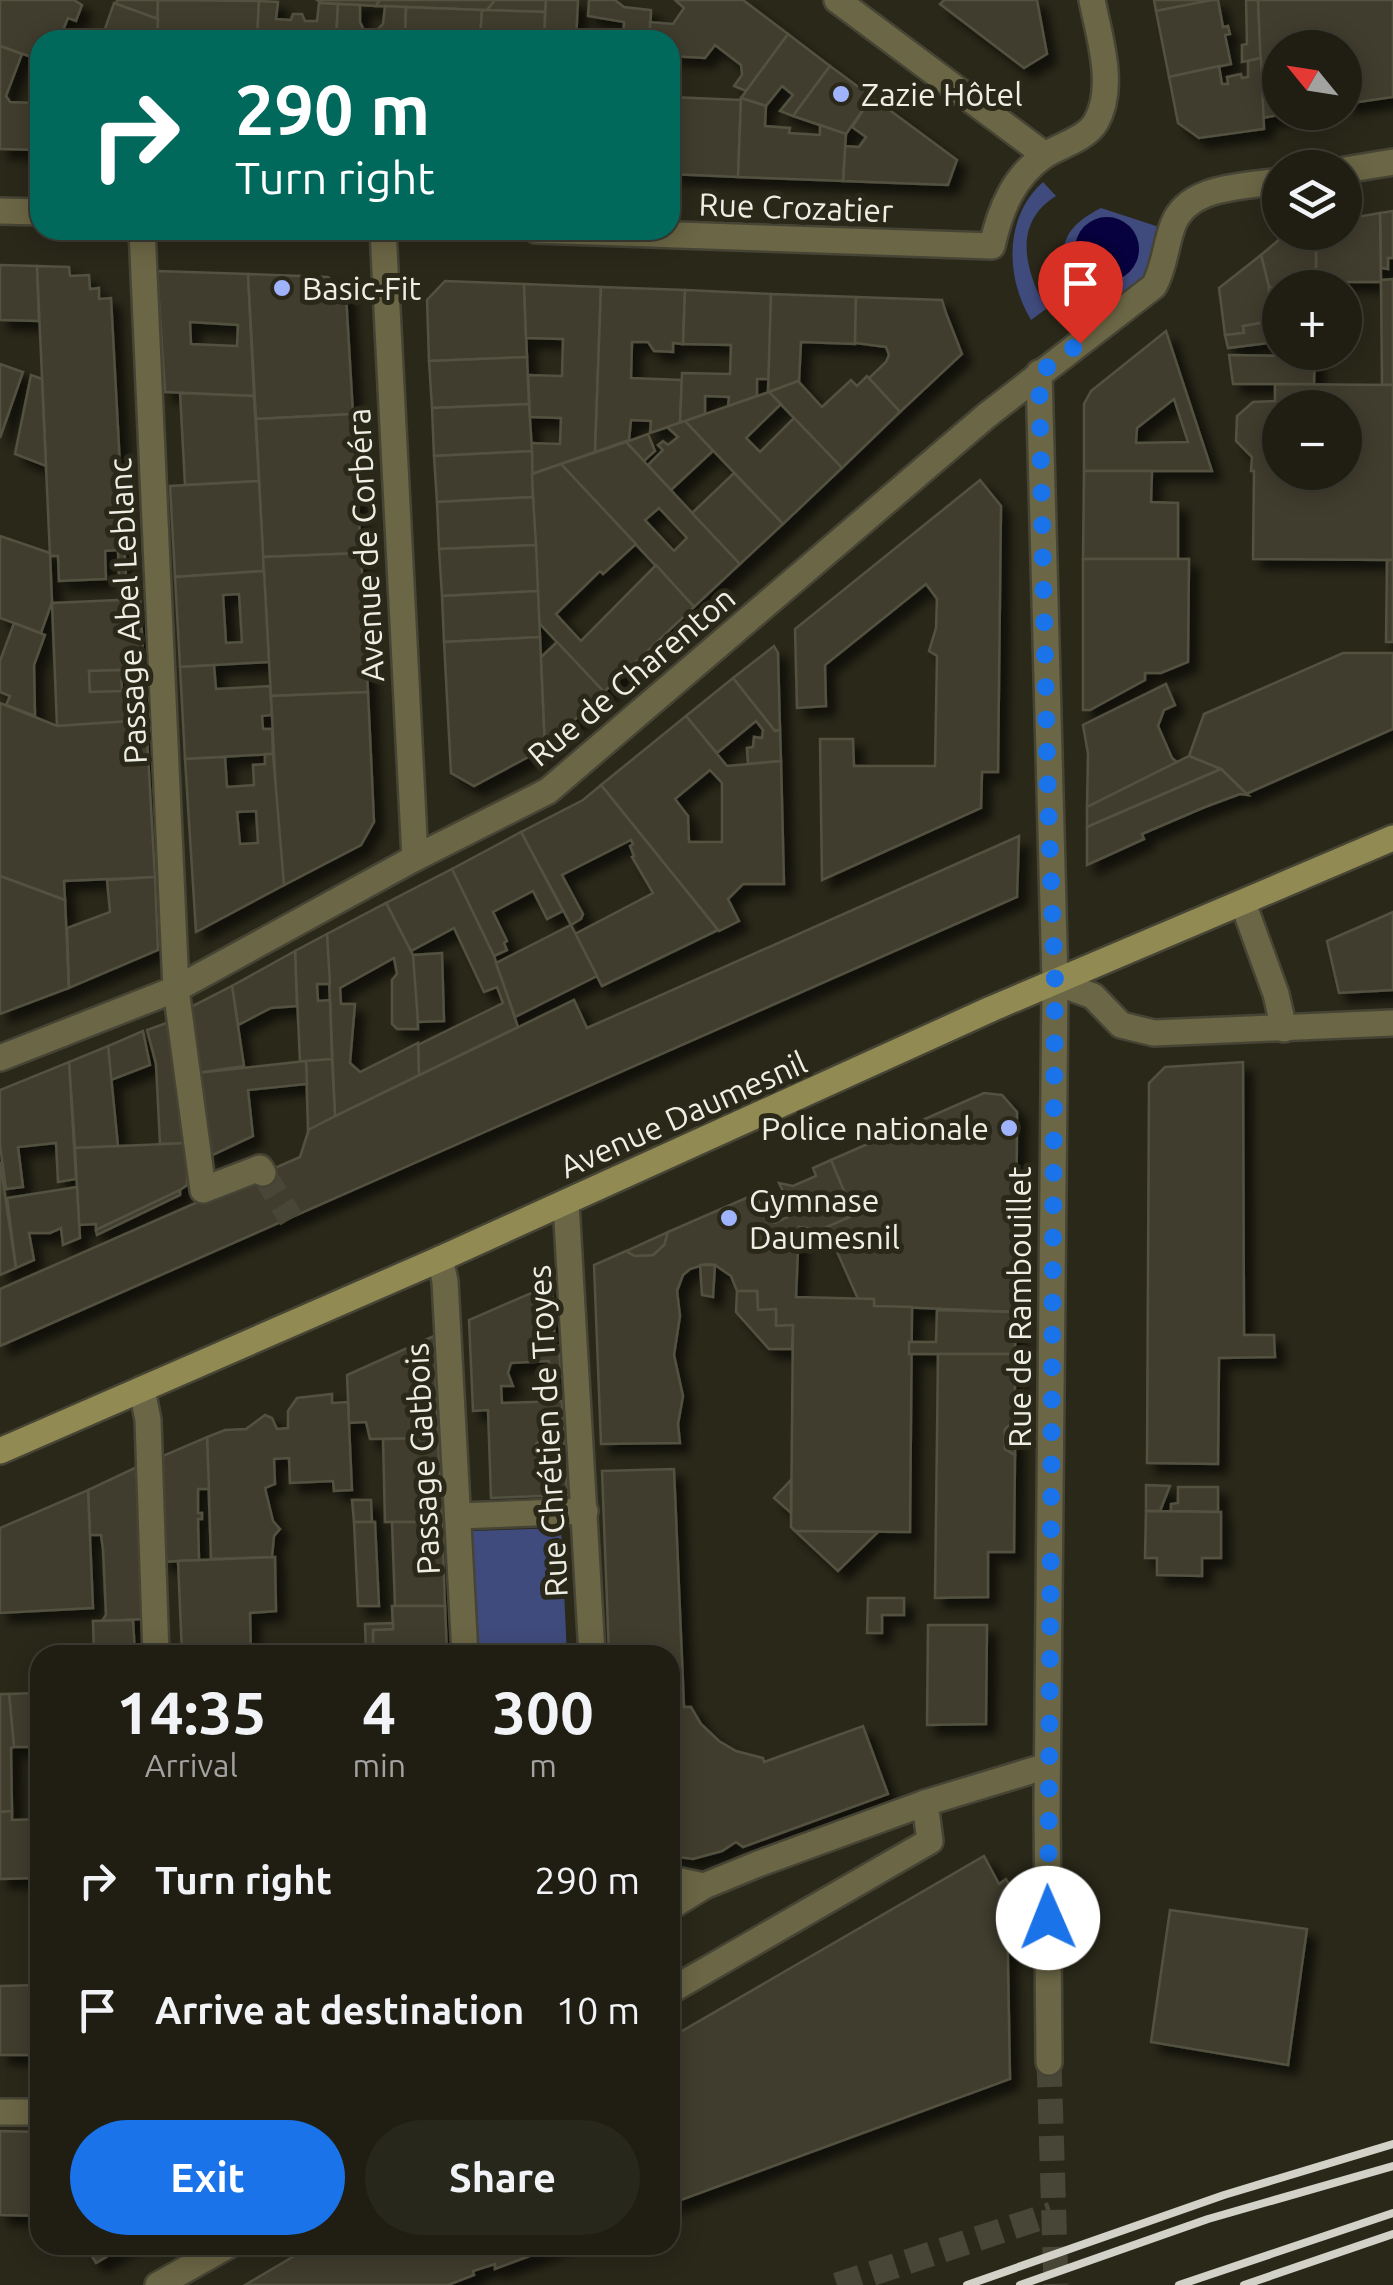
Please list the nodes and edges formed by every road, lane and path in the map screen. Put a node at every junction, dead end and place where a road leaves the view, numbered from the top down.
1 (838, 0) edge
2 (1092, 0) edge
3 (1045, 155) junction
4 (1393, 162) edge
5 (1362, 167) edge
6 (1262, 184) edge
7 (0, 211) edge
8 (30, 212) edge
9 (680, 235) edge
10 (142, 240) edge
11 (384, 240) edge
12 (1039, 373) junction
13 (1393, 838) edge
14 (415, 858) junction
15 (1243, 903) junction
16 (1055, 982) junction
17 (176, 989) junction
18 (1393, 1024) edge
19 (1284, 1029) junction
20 (0, 1058) edge
21 (263, 1173) dead end
22 (566, 1203) junction
23 (440, 1259) junction
24 (142, 1389) junction
25 (0, 1452) edge
26 (585, 1511) junction
27 (458, 1516) junction
28 (156, 1645) edge
29 (464, 1645) edge
30 (592, 1645) edge
31 (1048, 1766) junction
32 (925, 1804) junction
33 (680, 1881) edge
34 (704, 1886) junction
35 (680, 1901) edge
36 (680, 1986) edge
37 (1049, 2062) tunnel mouth
38 (0, 2112) edge
39 (30, 2112) edge
40 (211, 2255) edge
41 (158, 2285) edge

1 - 3 street
2 - 3 street
3 - 9 street, Rue Crozatier
4 - 5 street
6 - 12 street, Rue de Charenton
7 - 8 street
10 - 17 street, Passage Abel Leblanc
11 - 14 street, Avenue de Corbéra
12 - 14 street, Rue de Charenton
12 - 16 street, Rue de Rambouillet
13 - 15 main road, Avenue Daumesnil
14 - 17 street, Rue de Charenton
15 - 16 main road, Avenue Daumesnil
15 - 19 street
16 - 19 street
16 - 22 main road, Avenue Daumesnil
16 - 31 street, Rue de Rambouillet
17 - 20 street, Rue de Charenton
17 - 21 street, Passage Abel Leblanc
18 - 19 street
22 - 23 main road, Avenue Daumesnil
22 - 26 street, Rue Chrétien de Troyes
23 - 24 main road, Avenue Daumesnil
23 - 27 street, Passage Gatbois
24 - 25 main road, Avenue Daumesnil
24 - 28 street
26 - 27 street
26 - 30 street, Rue Chrétien de Troyes
27 - 29 street, Passage Gatbois
31 - 32 street
31 - 37 street, Rue de Rambouillet
32 - 34 street
32 - 36 street
33 - 34 street
34 - 35 street
38 - 39 street
40 - 41 street

